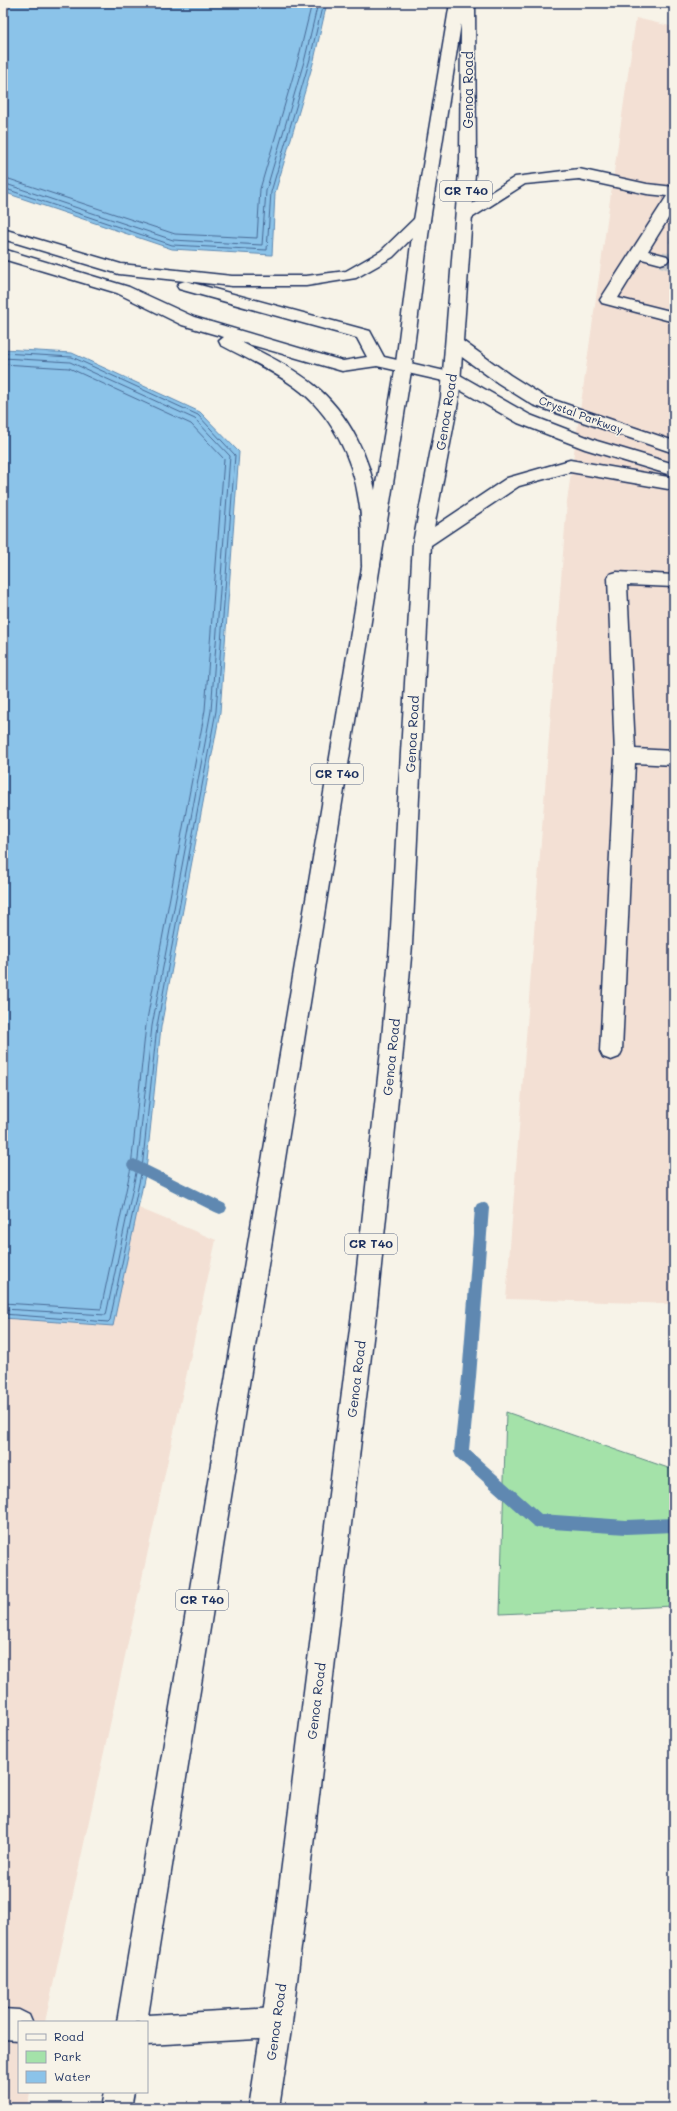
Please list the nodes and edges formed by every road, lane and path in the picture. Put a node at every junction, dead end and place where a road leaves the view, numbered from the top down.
1 (457, 3) edge
2 (468, 3) edge
3 (674, 192) edge
4 (674, 197) edge
5 (669, 213) edge
6 (464, 216) junction
7 (422, 220) junction
8 (653, 230) junction
9 (3, 234) edge
10 (671, 235) dead end
11 (638, 253) junction
12 (3, 254) edge
13 (660, 259) tunnel mouth
14 (119, 268) junction
15 (674, 317) edge
16 (188, 321) junction
17 (454, 343) junction
18 (377, 361) junction
19 (403, 367) junction
20 (452, 378) junction
21 (674, 447) edge
22 (674, 470) edge
23 (674, 484) edge
24 (422, 543) junction
25 (371, 565) junction
26 (674, 581) edge
27 (625, 755) junction
28 (674, 758) edge
29 (611, 1050) dead end
30 (132, 2021) edge
31 (277, 2023) junction
32 (3, 2024) edge
33 (18, 2025) edge
34 (148, 2030) edge
35 (119, 2093) edge
36 (116, 2108) edge
37 (264, 2108) edge

1 - 7 main road, Genoa Road / CR T40
2 - 6 main road, Genoa Road / CR T40
3 - 6 main road
4 - 5 main road
5 - 8 main road
6 - 17 main road, Genoa Road / CR T40
7 - 14 main road
7 - 19 main road, Genoa Road / CR T40
8 - 10 main road
8 - 11 main road
9 - 14 main road
11 - 13 main road
11 - 15 main road
12 - 16 main road
14 - 18 main road
16 - 18 main road
16 - 25 main road
17 - 20 main road, Genoa Road / CR T40
17 - 21 main road, Crystal Parkway
18 - 19 main road
19 - 20 main road
19 - 25 main road, Genoa Road / CR T40
20 - 22 main road
20 - 24 main road, Genoa Road / CR T40
23 - 24 main road
24 - 31 main road, Genoa Road / CR T40
25 - 30 main road, Genoa Road / CR T40
26 - 27 main road
27 - 28 main road
27 - 29 main road
31 - 34 main road
31 - 37 main road, Genoa Road / CR T40
32 - 33 main road
35 - 36 main road

